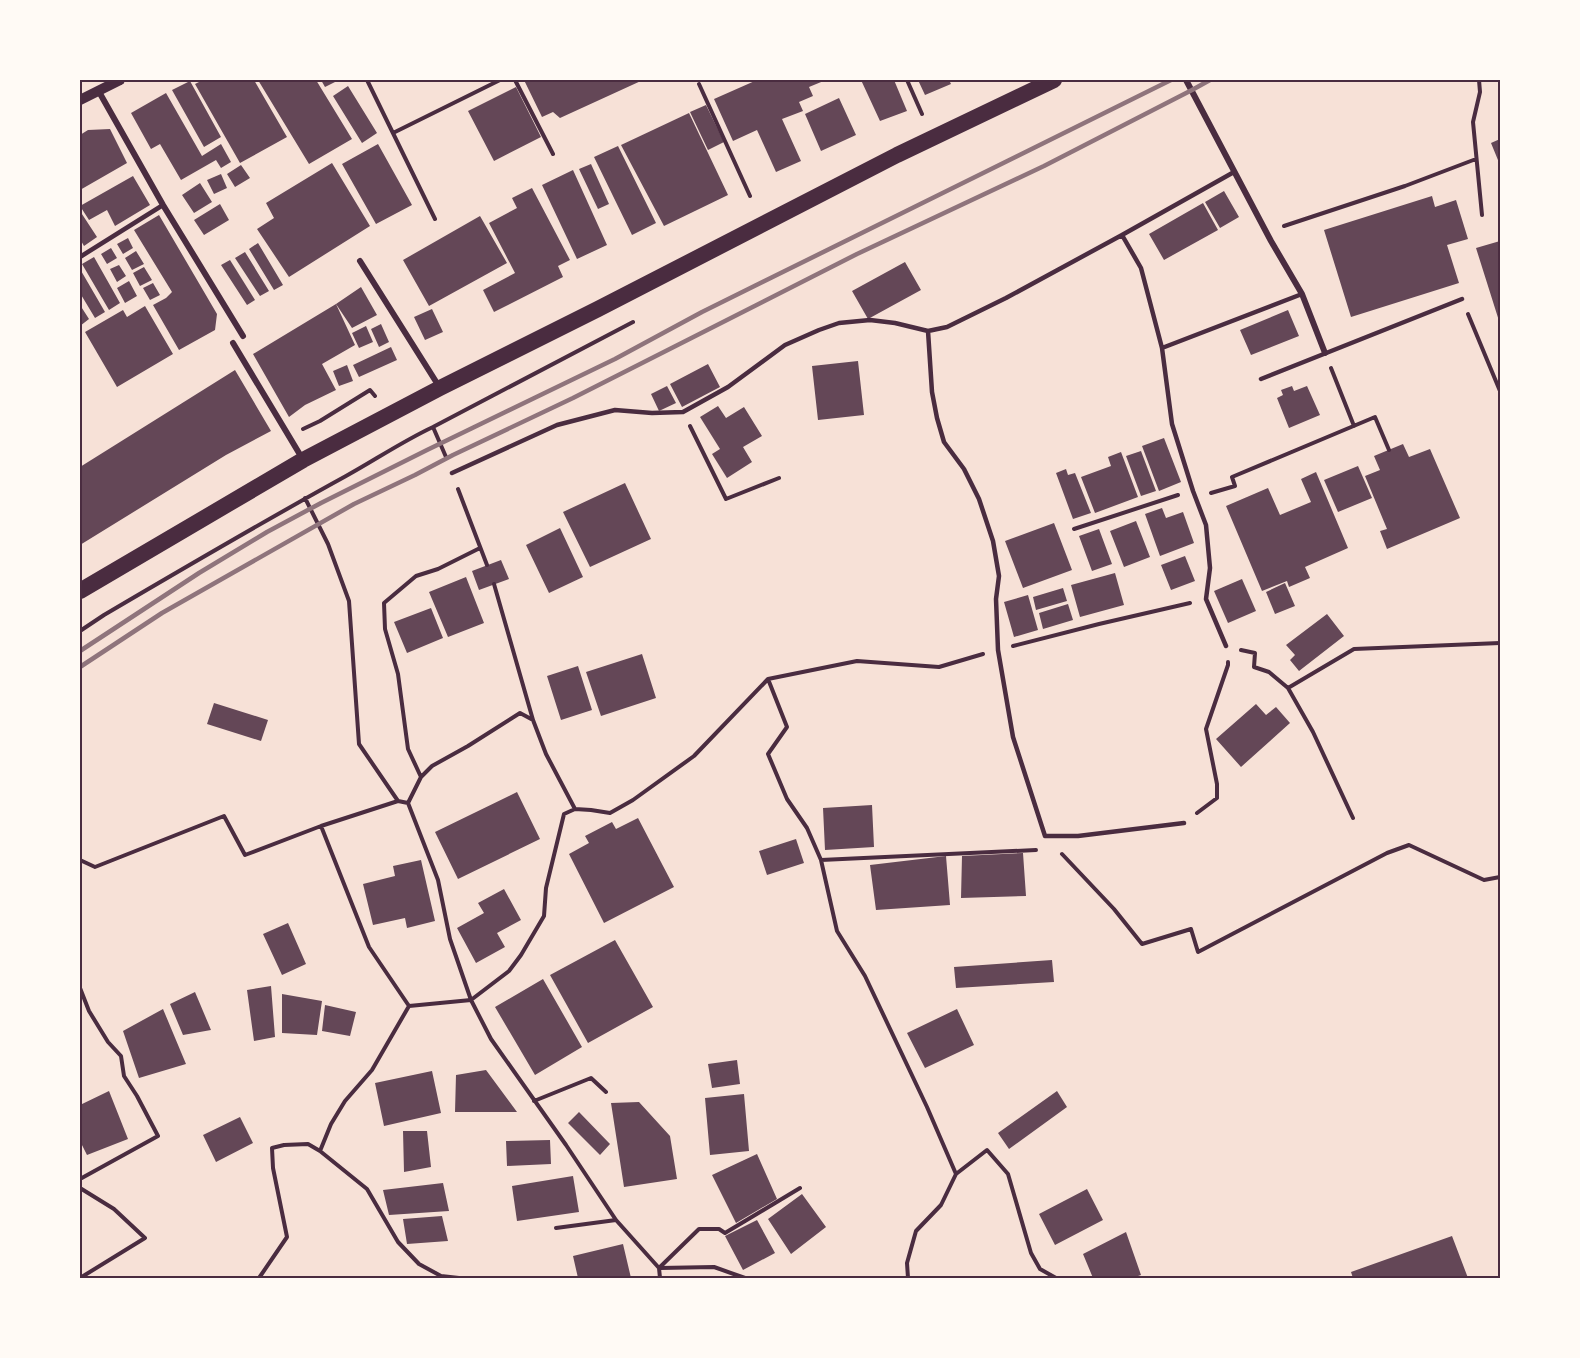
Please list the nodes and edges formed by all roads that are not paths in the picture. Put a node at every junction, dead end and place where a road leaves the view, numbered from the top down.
1 (120, 80) edge
2 (1054, 80) edge
3 (1186, 80) edge
4 (98, 90) junction
5 (80, 100) edge
6 (1234, 172) junction
7 (163, 205) junction
8 (1122, 235) junction
9 (80, 257) edge
10 (360, 261) dead end
11 (1302, 294) junction
12 (1462, 299) road end
13 (928, 331) junction
14 (243, 336) dead end
15 (233, 343) dead end
16 (1162, 348) junction
17 (1325, 353) junction
18 (1261, 379) dead end
19 (440, 388) junction
20 (303, 460) junction
21 (452, 473) road end
22 (80, 591) edge
23 (1226, 646) road end
24 (1184, 823) road end

1 - 4 street
2 - 19 highway
3 - 6 street
4 - 5 street
4 - 7 street
6 - 8 lane
6 - 11 street
7 - 9 lane
7 - 14 street
8 - 13 lane
8 - 16 lane
10 - 19 street
11 - 16 lane
11 - 17 street
12 - 17 lane
13 - 21 lane
13 - 24 lane
15 - 20 street
16 - 23 lane
17 - 18 lane
19 - 20 highway
20 - 22 highway

